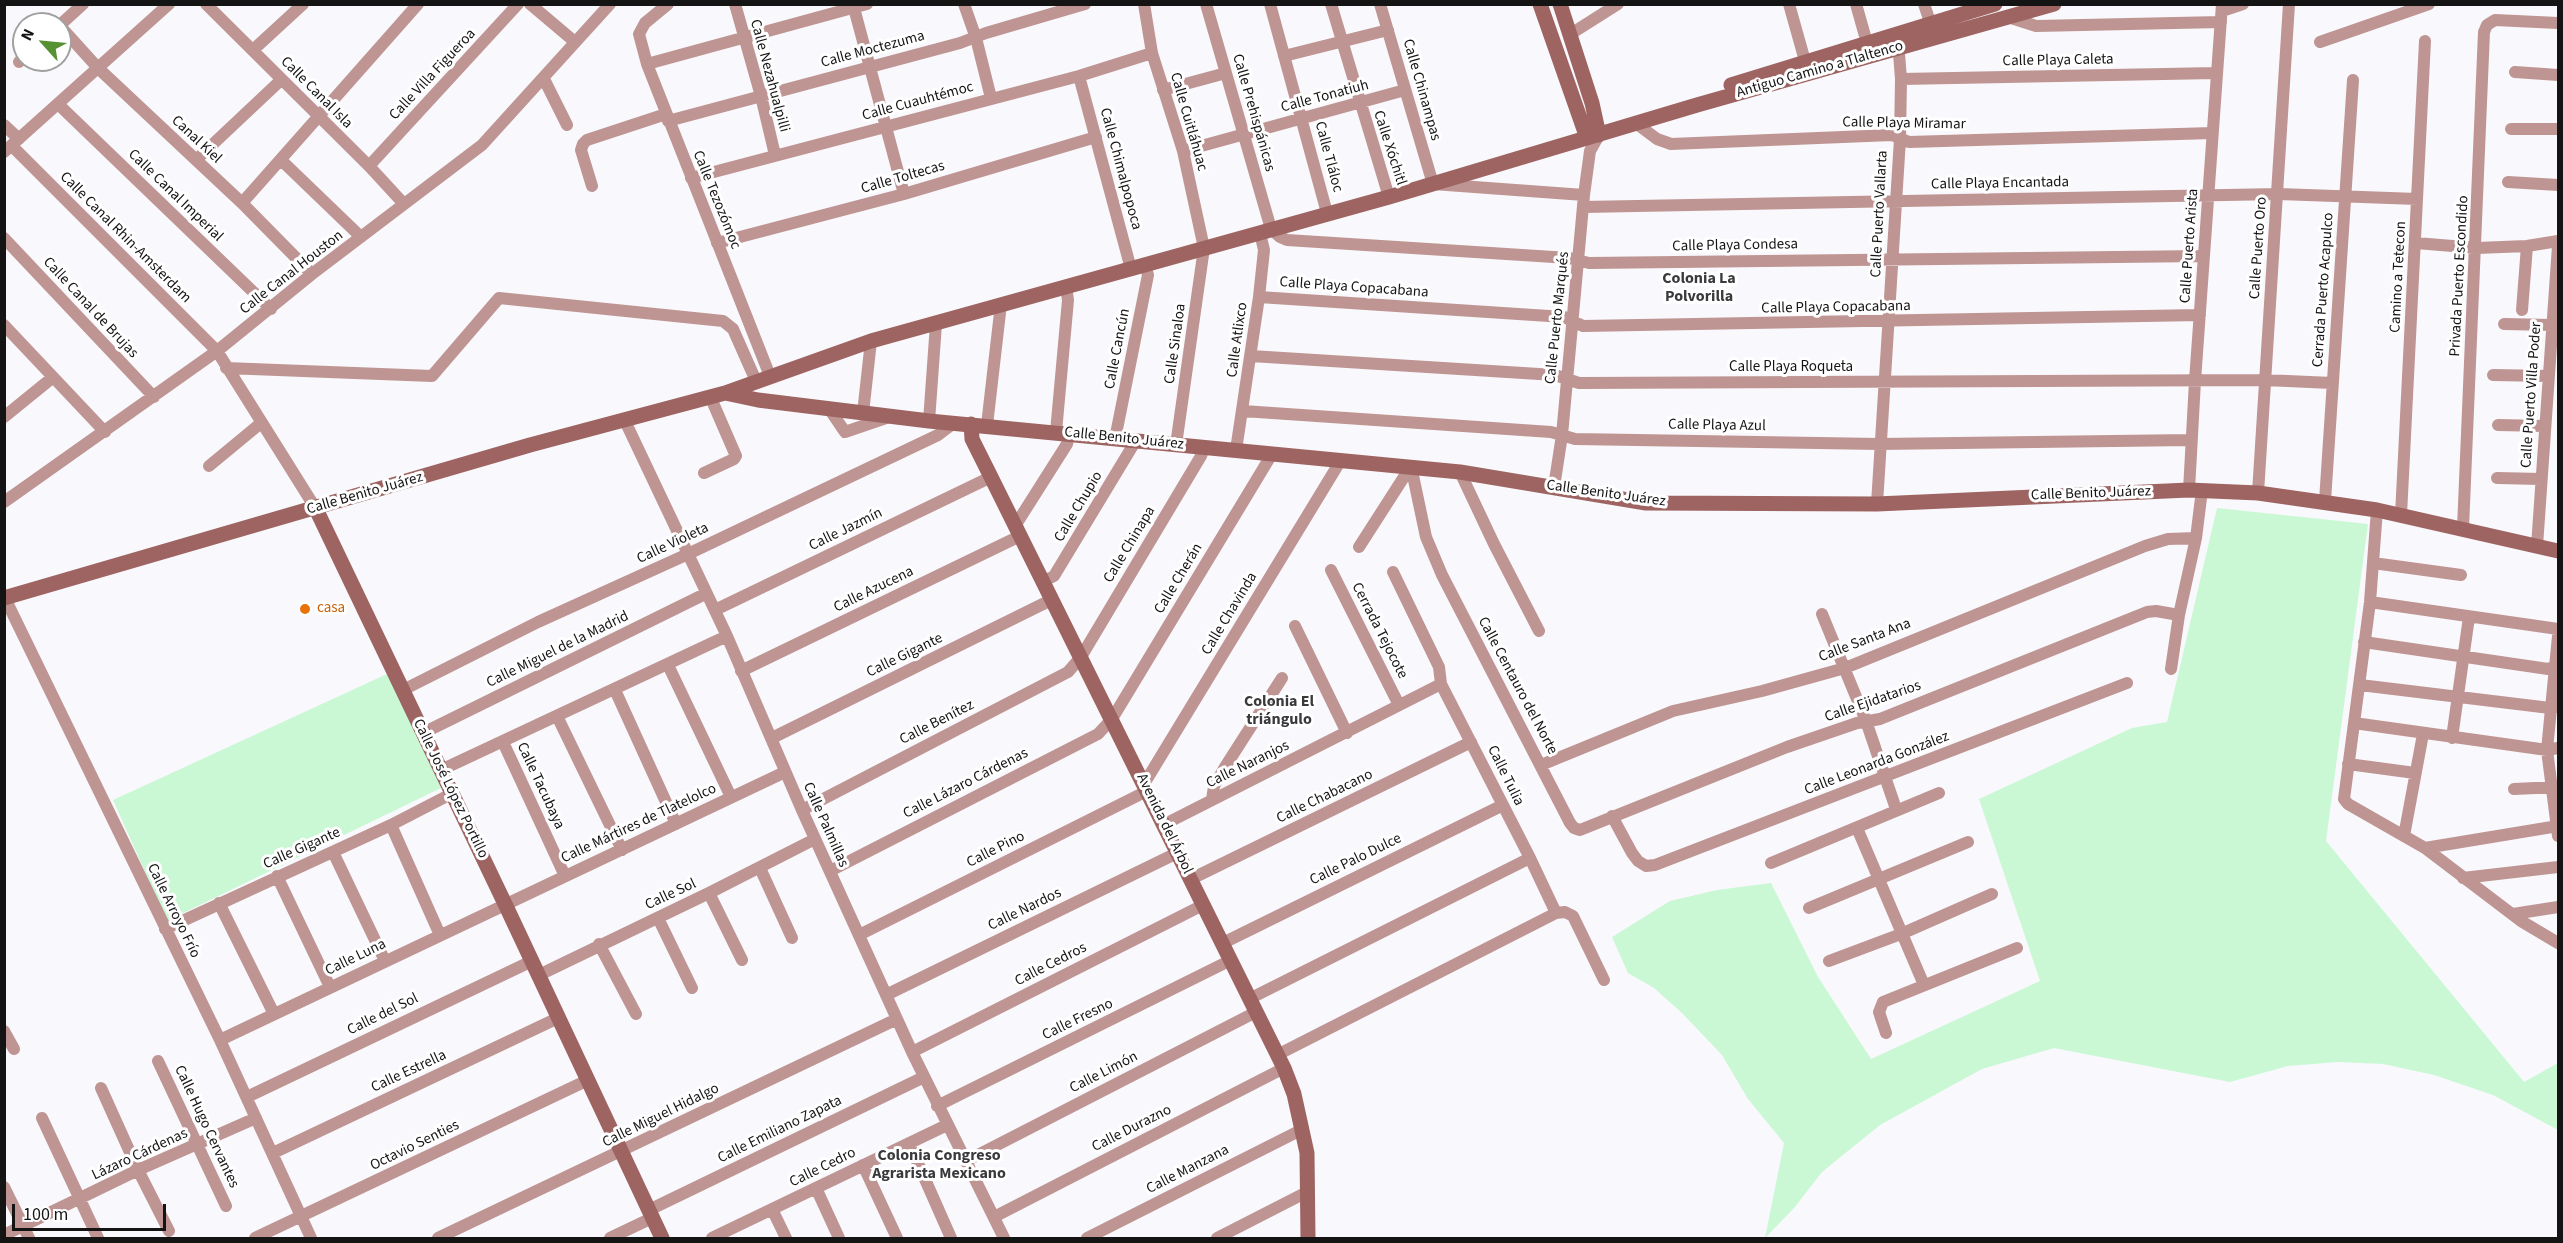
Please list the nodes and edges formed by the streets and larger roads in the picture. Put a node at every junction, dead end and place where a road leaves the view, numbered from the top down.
1 (169, 4) edge
2 (206, 4) edge
3 (303, 4) edge
4 (418, 4) edge
5 (518, 4) edge
6 (530, 4) edge
7 (668, 4) edge
8 (735, 4) edge
9 (867, 4) edge
10 (964, 4) edge
11 (1085, 4) edge
12 (1144, 4) edge
13 (1206, 4) edge
14 (1270, 4) edge
15 (1331, 4) edge
16 (1380, 4) edge
17 (1540, 4) edge
18 (1560, 4) edge
19 (1618, 4) edge
20 (1789, 4) edge
21 (1856, 4) edge
22 (1924, 4) edge
23 (1995, 4) edge
24 (2054, 4) edge
25 (2244, 4) edge
26 (2289, 4) edge
27 (2429, 4) edge
28 (604, 6) edge
29 (854, 8) junction
30 (824, 10) edge
31 (2222, 12) edge
32 (2011, 18) junction
33 (1930, 22) junction
34 (2559, 23) edge
35 (1388, 30) junction
36 (1569, 35) junction
37 (976, 38) junction
38 (72, 39) edge
39 (743, 39) junction
40 (1898, 40) junction
41 (2425, 41) dead end
42 (575, 42) junction
43 (1342, 42) junction
44 (2320, 42) dead end
45 (1867, 43) junction
46 (253, 50) junction
47 (1152, 53) junction
48 (1284, 56) junction
49 (1805, 61) junction
50 (647, 64) junction
51 (870, 65) junction
52 (98, 68) junction
53 (2515, 72) dead end
54 (2216, 73) junction
55 (1226, 74) junction
56 (1786, 74) junction
57 (2559, 75) edge
58 (1079, 76) junction
59 (544, 79) junction
60 (1901, 79) junction
61 (281, 80) junction
62 (2353, 80) dead end
63 (1163, 90) junction
64 (1405, 90) junction
65 (761, 96) junction
66 (991, 98) junction
67 (1695, 101) junction
68 (58, 104) junction
69 (1359, 105) junction
70 (318, 117) junction
71 (667, 117) junction
72 (1302, 119) junction
73 (1637, 124) junction
74 (4, 125) edge
75 (567, 125) dead end
76 (885, 126) junction
77 (2511, 129) dead end
78 (2559, 129) edge
79 (2212, 133) junction
80 (1243, 134) junction
81 (1592, 136) junction
82 (1096, 137) junction
83 (1900, 139) junction
84 (12, 146) edge
85 (1183, 151) junction
86 (775, 155) junction
87 (196, 160) junction
88 (281, 160) junction
89 (369, 166) junction
90 (691, 178) junction
91 (2508, 182) dead end
92 (1433, 184) junction
93 (2559, 185) edge
94 (592, 186) dead end
95 (904, 194) junction
96 (2278, 194) junction
97 (2209, 195) junction
98 (2345, 196) junction
99 (1389, 197) junction
100 (2417, 199) junction
101 (1584, 201) junction
102 (1896, 201) junction
103 (242, 203) junction
104 (404, 204) junction
105 (1327, 213) junction
106 (1266, 231) junction
107 (361, 237) junction
108 (4, 238) edge
109 (2559, 241) edge
110 (717, 243) junction
111 (2416, 243) junction
112 (2527, 246) junction
113 (2559, 246) edge
114 (1204, 248) junction
115 (2477, 248) junction
116 (2204, 256) junction
117 (1893, 258) junction
118 (1579, 262) junction
119 (1138, 267) junction
120 (312, 274) junction
121 (1066, 287) junction
122 (1259, 297) junction
123 (1001, 304) junction
124 (271, 309) junction
125 (2522, 310) dead end
126 (2200, 315) junction
127 (1573, 322) junction
128 (1888, 322) junction
129 (936, 324) junction
130 (2504, 324) dead end
131 (2552, 325) junction
132 (5, 326) edge
133 (871, 341) junction
134 (217, 351) junction
135 (1251, 356) junction
136 (226, 368) junction
137 (2493, 375) dead end
138 (2548, 376) junction
139 (52, 378) junction
140 (763, 379) junction
141 (2265, 380) junction
142 (1567, 381) junction
143 (2195, 381) junction
144 (1883, 383) junction
145 (2332, 383) junction
146 (718, 394) junction
147 (154, 397) junction
148 (830, 410) junction
149 (1243, 411) junction
150 (864, 412) junction
151 (893, 416) junction
152 (4, 417) edge
153 (625, 421) junction
154 (929, 421) junction
155 (261, 423) junction
156 (954, 423) junction
157 (971, 424) junction
158 (987, 425) junction
159 (2498, 425) dead end
160 (2544, 426) junction
161 (105, 432) junction
162 (1062, 433) junction
163 (1562, 435) junction
164 (1115, 439) junction
165 (2191, 440) junction
166 (1135, 442) junction
167 (1879, 444) junction
168 (1176, 445) junction
169 (1204, 447) junction
170 (1236, 450) junction
171 (1272, 454) junction
172 (1341, 460) junction
173 (209, 466) dead end
174 (1412, 466) junction
175 (1460, 472) junction
176 (704, 473) dead end
177 (991, 477) junction
178 (2498, 478) dead end
179 (2541, 479) junction
180 (1554, 487) junction
181 (2196, 490) junction
182 (2258, 493) junction
183 (6, 499) edge
184 (2325, 501) junction
185 (1877, 504) junction
186 (316, 509) junction
187 (2377, 510) junction
188 (2400, 515) junction
189 (2463, 528) junction
190 (1017, 531) junction
191 (2196, 538) junction
192 (1359, 546) dead end
193 (2536, 546) junction
194 (2559, 551) edge
195 (688, 554) junction
196 (2373, 563) junction
197 (1331, 570) dead end
198 (1393, 572) dead end
199 (2461, 575) dead end
200 (1042, 582) junction
201 (705, 594) junction
202 (5, 598) edge
203 (1051, 600) junction
204 (2370, 602) junction
205 (714, 610) junction
206 (1822, 614) dead end
207 (2179, 615) junction
208 (2469, 617) junction
209 (1295, 626) dead end
210 (2559, 629) edge
211 (1539, 631) dead end
212 (727, 636) junction
213 (2559, 636) edge
214 (2364, 642) junction
215 (1081, 657) junction
216 (2463, 657) junction
217 (669, 665) junction
218 (2557, 666) edge
219 (1845, 668) junction
220 (2171, 669) dead end
221 (741, 671) junction
222 (1282, 678) dead end
223 (2127, 683) dead end
224 (1441, 684) junction
225 (2360, 685) junction
226 (403, 690) junction
227 (615, 690) junction
228 (2458, 698) junction
229 (1399, 705) junction
230 (2554, 708) edge
231 (557, 716) junction
232 (1112, 719) junction
233 (1866, 721) junction
234 (2354, 723) junction
235 (423, 733) junction
236 (1347, 733) junction
237 (2423, 734) junction
238 (772, 738) junction
239 (2452, 738) junction
240 (503, 742) junction
241 (1472, 742) junction
242 (2553, 749) edge
243 (2348, 764) junction
244 (1541, 765) junction
245 (441, 770) junction
246 (785, 772) junction
247 (2415, 773) junction
248 (1886, 777) junction
249 (1146, 787) junction
250 (2555, 788) edge
251 (2514, 789) dead end
252 (1939, 793) dead end
253 (452, 794) junction
254 (731, 797) junction
255 (1212, 800) junction
256 (1503, 805) junction
257 (1896, 809) junction
258 (801, 810) junction
259 (1612, 816) junction
260 (676, 824) junction
261 (1165, 824) junction
262 (391, 825) junction
263 (1857, 828) junction
264 (2558, 829) edge
265 (2404, 836) junction
266 (815, 839) junction
267 (1968, 842) dead end
268 (2425, 848) junction
269 (622, 850) junction
270 (333, 852) junction
271 (1177, 853) junction
272 (1530, 858) junction
273 (1771, 863) dead end
274 (2559, 867) edge
275 (760, 868) junction
276 (830, 871) junction
277 (277, 876) junction
278 (565, 876) junction
279 (1879, 878) junction
280 (2463, 878) junction
281 (1191, 879) junction
282 (709, 893) junction
283 (1992, 894) dead end
284 (219, 903) junction
285 (1203, 905) junction
286 (507, 906) junction
287 (2559, 907) edge
288 (1809, 908) dead end
289 (1556, 913) junction
290 (2513, 914) junction
291 (658, 918) junction
292 (165, 929) junction
293 (1901, 934) junction
294 (859, 935) junction
295 (440, 936) junction
296 (792, 938) dead end
297 (1223, 943) junction
298 (2559, 943) edge
299 (599, 944) junction
300 (2017, 948) dead end
301 (532, 960) junction
302 (742, 960) dead end
303 (1231, 960) junction
304 (385, 961) junction
305 (1829, 961) dead end
306 (538, 975) junction
307 (1604, 980) dead end
308 (1924, 986) junction
309 (330, 987) junction
310 (692, 988) dead end
311 (886, 995) junction
312 (1254, 1005) junction
313 (274, 1014) junction
314 (636, 1014) dead end
315 (558, 1018) junction
316 (897, 1019) junction
317 (4, 1031) edge
318 (1886, 1034) dead end
319 (220, 1040) junction
320 (14, 1049) dead end
321 (912, 1052) junction
322 (158, 1061) dead end
323 (1280, 1062) junction
324 (924, 1077) junction
325 (588, 1080) junction
326 (101, 1088) dead end
327 (247, 1097) junction
328 (938, 1106) junction
329 (42, 1118) dead end
330 (256, 1118) junction
331 (947, 1125) junction
332 (1303, 1129) junction
333 (909, 1143) junction
334 (197, 1145) junction
335 (622, 1151) junction
336 (273, 1153) junction
337 (966, 1161) junction
338 (863, 1165) junction
339 (138, 1170) junction
340 (4, 1187) edge
341 (816, 1188) junction
342 (1307, 1192) junction
343 (80, 1199) junction
344 (226, 1206) dead end
345 (772, 1209) junction
346 (651, 1214) junction
347 (301, 1217) junction
348 (994, 1217) junction
349 (23, 1226) junction
350 (169, 1231) dead end
351 (4, 1235) edge
352 (728, 1235) edge
353 (29, 1239) edge
354 (98, 1239) edge
355 (255, 1239) edge
356 (311, 1239) edge
357 (438, 1239) edge
358 (610, 1239) edge
359 (662, 1239) edge
360 (712, 1239) edge
361 (786, 1239) edge
362 (839, 1239) edge
363 (897, 1239) edge
364 (951, 1239) edge
365 (1004, 1239) edge
366 (1087, 1239) edge
367 (1217, 1239) edge
368 (1308, 1239) edge

1 - 52 street
2 - 46 street, Calle Canal Isla
3 - 46 street
4 - 70 street
5 - 89 street, Calle Villa Figueroa
6 - 42 street
7 - 50 street, Calle Tezozómoc
8 - 39 street, Calle Nezahualpilli
9 - 29 street
10 - 37 street
11 - 37 street, Calle Moctezuma
12 - 47 street, Calle Cuitláhuac
13 - 55 street, Calle Prehispánicas
14 - 48 street, Calle Tláloc
15 - 43 street, Calle Xóchitl
16 - 35 street, Calle Chinampas
17 - 81 street
18 - 36 street
19 - 36 street
20 - 49 street
21 - 45 street
22 - 33 street
23 - 33 street
24 - 32 street, Antiguo Camino a Tlaltenco
25 - 31 street
26 - 96 street, Calle Puerto Oro
27 - 44 street
28 - 42 street, Calle Canal Houston
29 - 30 street
29 - 51 street
30 - 39 street
31 - 32 street
31 - 54 street, Calle Puerto Arista
32 - 40 street, Antiguo Camino a Tlaltenco
33 - 40 street
34 - 115 street, Privada Puerto Escondido
35 - 43 street
35 - 64 street, Calle Chinampas
36 - 81 street
37 - 51 street, Calle Moctezuma
37 - 66 street
38 - 52 street, Canal Kiel
39 - 50 street
39 - 65 street, Calle Nezahualpilli
40 - 45 street
40 - 56 street, Antiguo Camino a Tlaltenco
40 - 60 street, Calle Puerto Vallarta
41 - 100 street, Camino a Tetecon
42 - 59 street, Calle Canal Houston
43 - 48 street
43 - 69 street, Calle Xóchitl
45 - 49 street
46 - 61 street, Calle Canal Isla
47 - 58 street, Calle Cuauhtémoc
47 - 63 street, Calle Cuitláhuac
48 - 72 street, Calle Tláloc
49 - 56 street
50 - 71 street, Calle Tezozómoc
51 - 65 street, Calle Moctezuma
51 - 76 street
52 - 68 street
52 - 87 street, Canal Kiel
53 - 57 street
54 - 60 street, Calle Playa Caleta
54 - 79 street, Calle Puerto Arista
55 - 63 street
55 - 80 street, Calle Prehispánicas
56 - 67 street, Antiguo Camino a Tlaltenco
58 - 66 street, Calle Cuauhtémoc
58 - 82 street, Calle Chimalpopoca
59 - 75 street
59 - 104 street, Calle Canal Houston
60 - 83 street, Calle Puerto Vallarta
61 - 70 street, Calle Canal Isla
61 - 87 street
62 - 98 street, Cerrada Puerto Acapulco
63 - 85 street, Calle Cuitláhuac
64 - 69 street, Calle Tonatiuh
64 - 92 street, Calle Chinampas
65 - 71 street, Calle Moctezuma
65 - 86 street, Calle Nezahualpilli
66 - 76 street, Calle Cuauhtémoc
67 - 73 street, Antiguo Camino a Tlaltenco
67 - 81 street
68 - 84 street
68 - 124 street, Calle Canal Imperial
69 - 72 street, Calle Tonatiuh
69 - 99 street, Calle Xóchitl
70 - 88 street
70 - 89 street, Calle Canal Isla
71 - 90 street, Calle Tezozómoc
71 - 94 street, Calle Moctezuma
72 - 80 street, Calle Tonatiuh
72 - 105 street, Calle Tláloc
73 - 81 street, Antiguo Camino a Tlaltenco
73 - 83 street, Calle Playa Miramar
74 - 84 street, Calle Canal Rhin-Amsterdam
76 - 86 street, Calle Cuauhtémoc
76 - 95 street
77 - 78 street
79 - 83 street, Calle Playa Miramar
79 - 97 street, Calle Puerto Arista
80 - 85 street, Calle Tonatiuh
80 - 106 street, Calle Prehispánicas
81 - 92 street, Calle Benito Juárez
81 - 101 street, Calle Puerto Marqués
82 - 95 street, Calle Toltecas
82 - 119 street, Calle Chimalpopoca
83 - 102 street, Calle Puerto Vallarta
84 - 134 street, Calle Canal Rhin-Amsterdam
85 - 114 street, Calle Cuitláhuac
86 - 90 street, Calle Cuauhtémoc
87 - 103 street, Canal Kiel
88 - 103 street
88 - 107 street
89 - 104 street, Calle Canal Isla
90 - 110 street, Calle Tezozómoc
91 - 93 street
92 - 99 street, Calle Benito Juárez
92 - 101 street, Calle Playa Encantada
95 - 110 street, Calle Toltecas
96 - 97 street, Calle Playa Encantada
96 - 98 street, Calle Playa Encantada
96 - 141 street, Calle Puerto Oro
97 - 102 street, Calle Playa Encantada
97 - 116 street, Calle Puerto Arista
98 - 100 street, Calle Playa Encantada
98 - 145 street, Cerrada Puerto Acapulco
99 - 105 street, Calle Benito Juárez
100 - 111 street, Camino a Tetecon
101 - 102 street, Calle Playa Encantada
101 - 118 street, Calle Puerto Marqués
102 - 117 street, Calle Puerto Vallarta
103 - 120 street, Canal Kiel
104 - 107 street, Calle Canal Houston
105 - 106 street, Calle Benito Juárez
106 - 114 street, Calle Benito Juárez
106 - 118 street, Calle Playa Condesa
106 - 122 street, Calle Atlixco
107 - 120 street, Calle Canal Houston
108 - 147 street, Calle Canal de Brujas
109 - 112 street
110 - 140 street, Calle Tezozómoc
111 - 115 street
111 - 188 street, Camino a Tetecon
112 - 115 street
112 - 125 street
113 - 131 street, Calle Puerto Villa Poder
114 - 119 street, Calle Benito Juárez
114 - 168 street, Calle Sinaloa
115 - 189 street, Privada Puerto Escondido
116 - 117 street, Calle Playa Condesa
116 - 126 street, Calle Puerto Arista
117 - 118 street, Calle Playa Condesa
117 - 128 street, Calle Puerto Vallarta
118 - 127 street, Calle Puerto Marqués
119 - 121 street, Calle Benito Juárez
119 - 164 street, Calle Cancún
120 - 124 street, Calle Canal Houston
121 - 123 street, Calle Benito Juárez
121 - 162 street
122 - 127 street, Calle Playa Copacabana
122 - 135 street, Calle Atlixco
123 - 129 street, Calle Benito Juárez
123 - 158 street
124 - 134 street, Calle Canal Houston
126 - 128 street, Calle Playa Copacabana
126 - 143 street, Calle Puerto Arista
127 - 128 street, Calle Playa Copacabana
127 - 142 street, Calle Puerto Marqués
128 - 144 street, Calle Puerto Vallarta
129 - 133 street, Calle Benito Juárez
129 - 154 street
130 - 131 street
131 - 138 street, Calle Puerto Villa Poder
132 - 139 street
133 - 140 street, Calle Benito Juárez
133 - 150 street
134 - 136 street, Calle José López Portillo
134 - 147 street, Calle Canal Houston
135 - 142 street, Calle Playa Roqueta
135 - 149 street, Calle Atlixco
136 - 140 street
136 - 155 street, Calle José López Portillo
137 - 138 street
138 - 160 street, Calle Puerto Villa Poder
139 - 152 street
139 - 161 street
140 - 146 street, Calle Benito Juárez
141 - 143 street, Calle Playa Roqueta
141 - 145 street, Calle Playa Roqueta
141 - 182 street, Calle Puerto Oro
142 - 144 street, Calle Playa Roqueta
142 - 163 street, Calle Puerto Marqués
143 - 144 street, Calle Playa Roqueta
143 - 165 street, Calle Puerto Arista
144 - 167 street, Calle Puerto Vallarta
145 - 184 street, Cerrada Puerto Acapulco
146 - 148 street, Calle Benito Juárez
146 - 153 street, Calle Benito Juárez
146 - 176 street
147 - 161 street, Calle Canal Houston
148 - 150 street, Calle Benito Juárez
148 - 151 street
149 - 163 street, Calle Playa Azul
149 - 170 street, Calle Atlixco
150 - 151 street, Calle Benito Juárez
151 - 154 street, Calle Benito Juárez
153 - 186 street, Calle Benito Juárez
153 - 195 street, Calle Palmillas
154 - 156 street, Calle Benito Juárez
155 - 173 street
155 - 186 street, Calle José López Portillo
156 - 157 street, Calle Benito Juárez
156 - 195 street, Calle Violeta
157 - 158 street, Calle Benito Juárez
157 - 177 street, Avenida del Árbol
158 - 162 street, Calle Benito Juárez
159 - 160 street
160 - 179 street, Calle Puerto Villa Poder
161 - 183 street, Calle Canal Houston
162 - 164 street, Calle Benito Juárez
162 - 190 street
163 - 167 street, Calle Playa Azul
163 - 180 street, Calle Puerto Marqués
164 - 166 street, Calle Benito Juárez
165 - 167 street, Calle Playa Azul
165 - 181 street, Calle Puerto Arista
166 - 168 street, Calle Benito Juárez
166 - 200 street, Calle Chupio
167 - 185 street, Calle Puerto Vallarta
168 - 169 street, Calle Benito Juárez
169 - 170 street, Calle Benito Juárez
169 - 215 street, Calle Chinapa
170 - 171 street, Calle Benito Juárez
171 - 172 street, Calle Benito Juárez
171 - 232 street, Calle Cherán
172 - 174 street, Calle Benito Juárez
172 - 249 street, Calle Chavinda
174 - 175 street, Calle Benito Juárez
174 - 192 street
174 - 244 street, Calle Centauro del Norte
175 - 180 street, Calle Benito Juárez
175 - 211 street
177 - 190 street, Avenida del Árbol
177 - 205 street, Calle Jazmín
178 - 179 street
179 - 193 street, Calle Puerto Villa Poder
180 - 185 street, Calle Benito Juárez
181 - 182 street, Calle Benito Juárez
181 - 185 street, Calle Benito Juárez
181 - 191 street
182 - 184 street, Calle Benito Juárez
184 - 187 street, Calle Benito Juárez
186 - 202 street, Calle Benito Juárez
186 - 226 street, Calle José López Portillo
187 - 188 street, Calle Benito Juárez
187 - 196 street
188 - 189 street, Calle Benito Juárez
189 - 193 street, Calle Benito Juárez
190 - 200 street, Avenida del Árbol
190 - 221 street, Calle Azucena
191 - 207 street
191 - 219 street, Calle Santa Ana
193 - 194 street, Calle Benito Juárez
195 - 201 street, Calle Palmillas
195 - 226 street, Calle Violeta
196 - 199 street
196 - 204 street
197 - 229 street, Cerrada Tejocote
198 - 224 street, Calle Tulia
200 - 203 street, Avenida del Árbol
201 - 205 street, Calle Palmillas
201 - 235 street, Calle Miguel de la Madrid
202 - 292 street, Calle Arroyo Frío
203 - 215 street, Avenida del Árbol
203 - 238 street, Calle Gigante
204 - 208 street
204 - 214 street
205 - 212 street, Calle Palmillas
206 - 219 street
207 - 220 street
207 - 233 street, Calle Ejidatarios
208 - 210 street
208 - 216 street
209 - 236 street
212 - 217 street
212 - 221 street, Calle Palmillas
213 - 218 street
214 - 216 street
214 - 225 street
215 - 232 street, Avenida del Árbol
215 - 258 street, Calle Benítez
216 - 218 street
216 - 228 street
217 - 227 street
217 - 254 street
218 - 230 street
219 - 233 street
219 - 244 street, Calle Santa Ana
221 - 238 street, Calle Palmillas
222 - 255 street
223 - 248 street, Calle Leonarda González
224 - 229 street, Calle Naranjos
224 - 241 street, Calle Tulia
225 - 228 street
225 - 234 street
226 - 235 street, Calle José López Portillo
227 - 231 street
227 - 260 street
228 - 230 street
228 - 239 street
229 - 236 street, Calle Naranjos
230 - 242 street
231 - 240 street
231 - 269 street
232 - 249 street, Avenida del Árbol
232 - 276 street, Calle Lázaro Cárdenas
233 - 248 street
233 - 259 street, Calle Ejidatarios
234 - 237 street
234 - 243 street
235 - 245 street, Calle José López Portillo
236 - 255 street, Calle Naranjos
237 - 239 street
237 - 247 street
238 - 246 street, Calle Palmillas
239 - 242 street
240 - 245 street
240 - 278 street, Calle Tacubaya
241 - 256 street, Calle Tulia
241 - 281 street, Calle Chabacano
242 - 250 street
243 - 247 street
243 - 265 street
244 - 259 street, Calle Centauro del Norte
245 - 253 street, Calle José López Portillo
246 - 254 street, Calle Mártires de Tlatelolco
246 - 258 street, Calle Palmillas
247 - 265 street
248 - 257 street
248 - 259 street, Calle Leonarda González
249 - 261 street, Avenida del Árbol
249 - 294 street, Calle Pino
250 - 251 street
250 - 264 street
252 - 257 street
253 - 262 street, Calle Gigante
253 - 286 street, Calle José López Portillo
254 - 260 street, Calle Mártires de Tlatelolco
255 - 261 street, Calle Naranjos
256 - 272 street, Calle Tulia
256 - 297 street, Calle Palo Dulce
257 - 263 street
258 - 266 street, Calle Palmillas
260 - 269 street, Calle Mártires de Tlatelolco
261 - 271 street, Avenida del Árbol
262 - 270 street, Calle Gigante
262 - 295 street
263 - 273 street
263 - 279 street
264 - 268 street
265 - 268 street
266 - 275 street, Calle Sol
266 - 276 street, Calle Palmillas
267 - 279 street
268 - 280 street
269 - 278 street, Calle Mártires de Tlatelolco
270 - 277 street, Calle Gigante
270 - 304 street
271 - 281 street, Avenida del Árbol
271 - 311 street, Calle Nardos
272 - 289 street, Calle Tulia
272 - 312 street, Calle Limón
274 - 280 street
275 - 282 street, Calle Sol
275 - 296 street
276 - 294 street, Calle Palmillas
277 - 284 street, Calle Gigante
277 - 309 street
278 - 286 street, Calle Mártires de Tlatelolco
279 - 288 street
279 - 293 street
280 - 290 street
281 - 285 street, Avenida del Árbol
282 - 291 street, Calle Sol
282 - 302 street
283 - 293 street
284 - 292 street, Calle Gigante
284 - 313 street
285 - 297 street, Avenida del Árbol
285 - 321 street, Calle Cedros
286 - 295 street, Calle Luna
286 - 301 street, Calle José López Portillo
287 - 290 street
289 - 307 street
289 - 323 street, Calle Durazno
290 - 298 street
291 - 299 street, Calle Sol
291 - 310 street
292 - 319 street, Calle Arroyo Frío
293 - 305 street
293 - 308 street
294 - 311 street, Calle Palmillas
295 - 304 street, Calle Luna
297 - 303 street, Avenida del Árbol
299 - 306 street, Calle Sol
299 - 314 street
300 - 308 street
301 - 306 street, Calle José López Portillo
301 - 327 street, Calle del Sol
303 - 312 street, Avenida del Árbol
303 - 328 street, Calle Fresno
304 - 309 street, Calle Luna
306 - 315 street, Calle José López Portillo
308 - 318 street
309 - 313 street, Calle Luna
311 - 316 street, Calle Palmillas
312 - 323 street, Avenida del Árbol
312 - 337 street, Calle Limón
313 - 319 street, Calle Luna
315 - 325 street, Calle José López Portillo
315 - 336 street, Calle Estrella
316 - 321 street, Calle Palmillas
316 - 335 street, Calle Miguel Hidalgo
317 - 320 street
319 - 327 street, Calle Arroyo Frío
321 - 324 street, Calle Palmillas
322 - 334 street, Calle Hugo Cervantes
323 - 332 street, Avenida del Árbol
323 - 348 street, Calle Durazno
324 - 328 street, Calle Palmillas
324 - 346 street, Calle Emiliano Zapata
325 - 335 street, Calle José López Portillo
325 - 347 street, Octavio Senties
326 - 339 street
327 - 330 street, Calle Arroyo Frío
328 - 331 street, Calle Palmillas
329 - 343 street
330 - 334 street, Lázaro Cárdenas
330 - 336 street, Calle Arroyo Frío
331 - 333 street, Calle Cedro
331 - 337 street, Calle Palmillas
332 - 342 street, Avenida del Árbol
332 - 366 street, Calle Manzana
333 - 338 street, Calle Cedro
333 - 364 street
334 - 339 street, Lázaro Cárdenas
334 - 344 street, Calle Hugo Cervantes
335 - 346 street, Calle José López Portillo
335 - 357 street, Calle Miguel Hidalgo
336 - 347 street, Calle Arroyo Frío
337 - 348 street, Calle Palmillas
338 - 341 street, Calle Cedro
338 - 363 street
339 - 343 street, Lázaro Cárdenas
339 - 350 street
340 - 349 street
341 - 345 street, Calle Cedro
341 - 362 street
342 - 367 street
342 - 368 street, Avenida del Árbol
343 - 349 street, Lázaro Cárdenas
343 - 354 street
345 - 352 street, Calle Cedro
345 - 361 street
346 - 358 street, Calle Emiliano Zapata
346 - 359 street, Calle José López Portillo
347 - 355 street, Octavio Senties
347 - 356 street, Calle Arroyo Frío
348 - 365 street, Calle Palmillas
349 - 351 street, Lázaro Cárdenas
349 - 353 street
352 - 360 street, Calle Cedro

